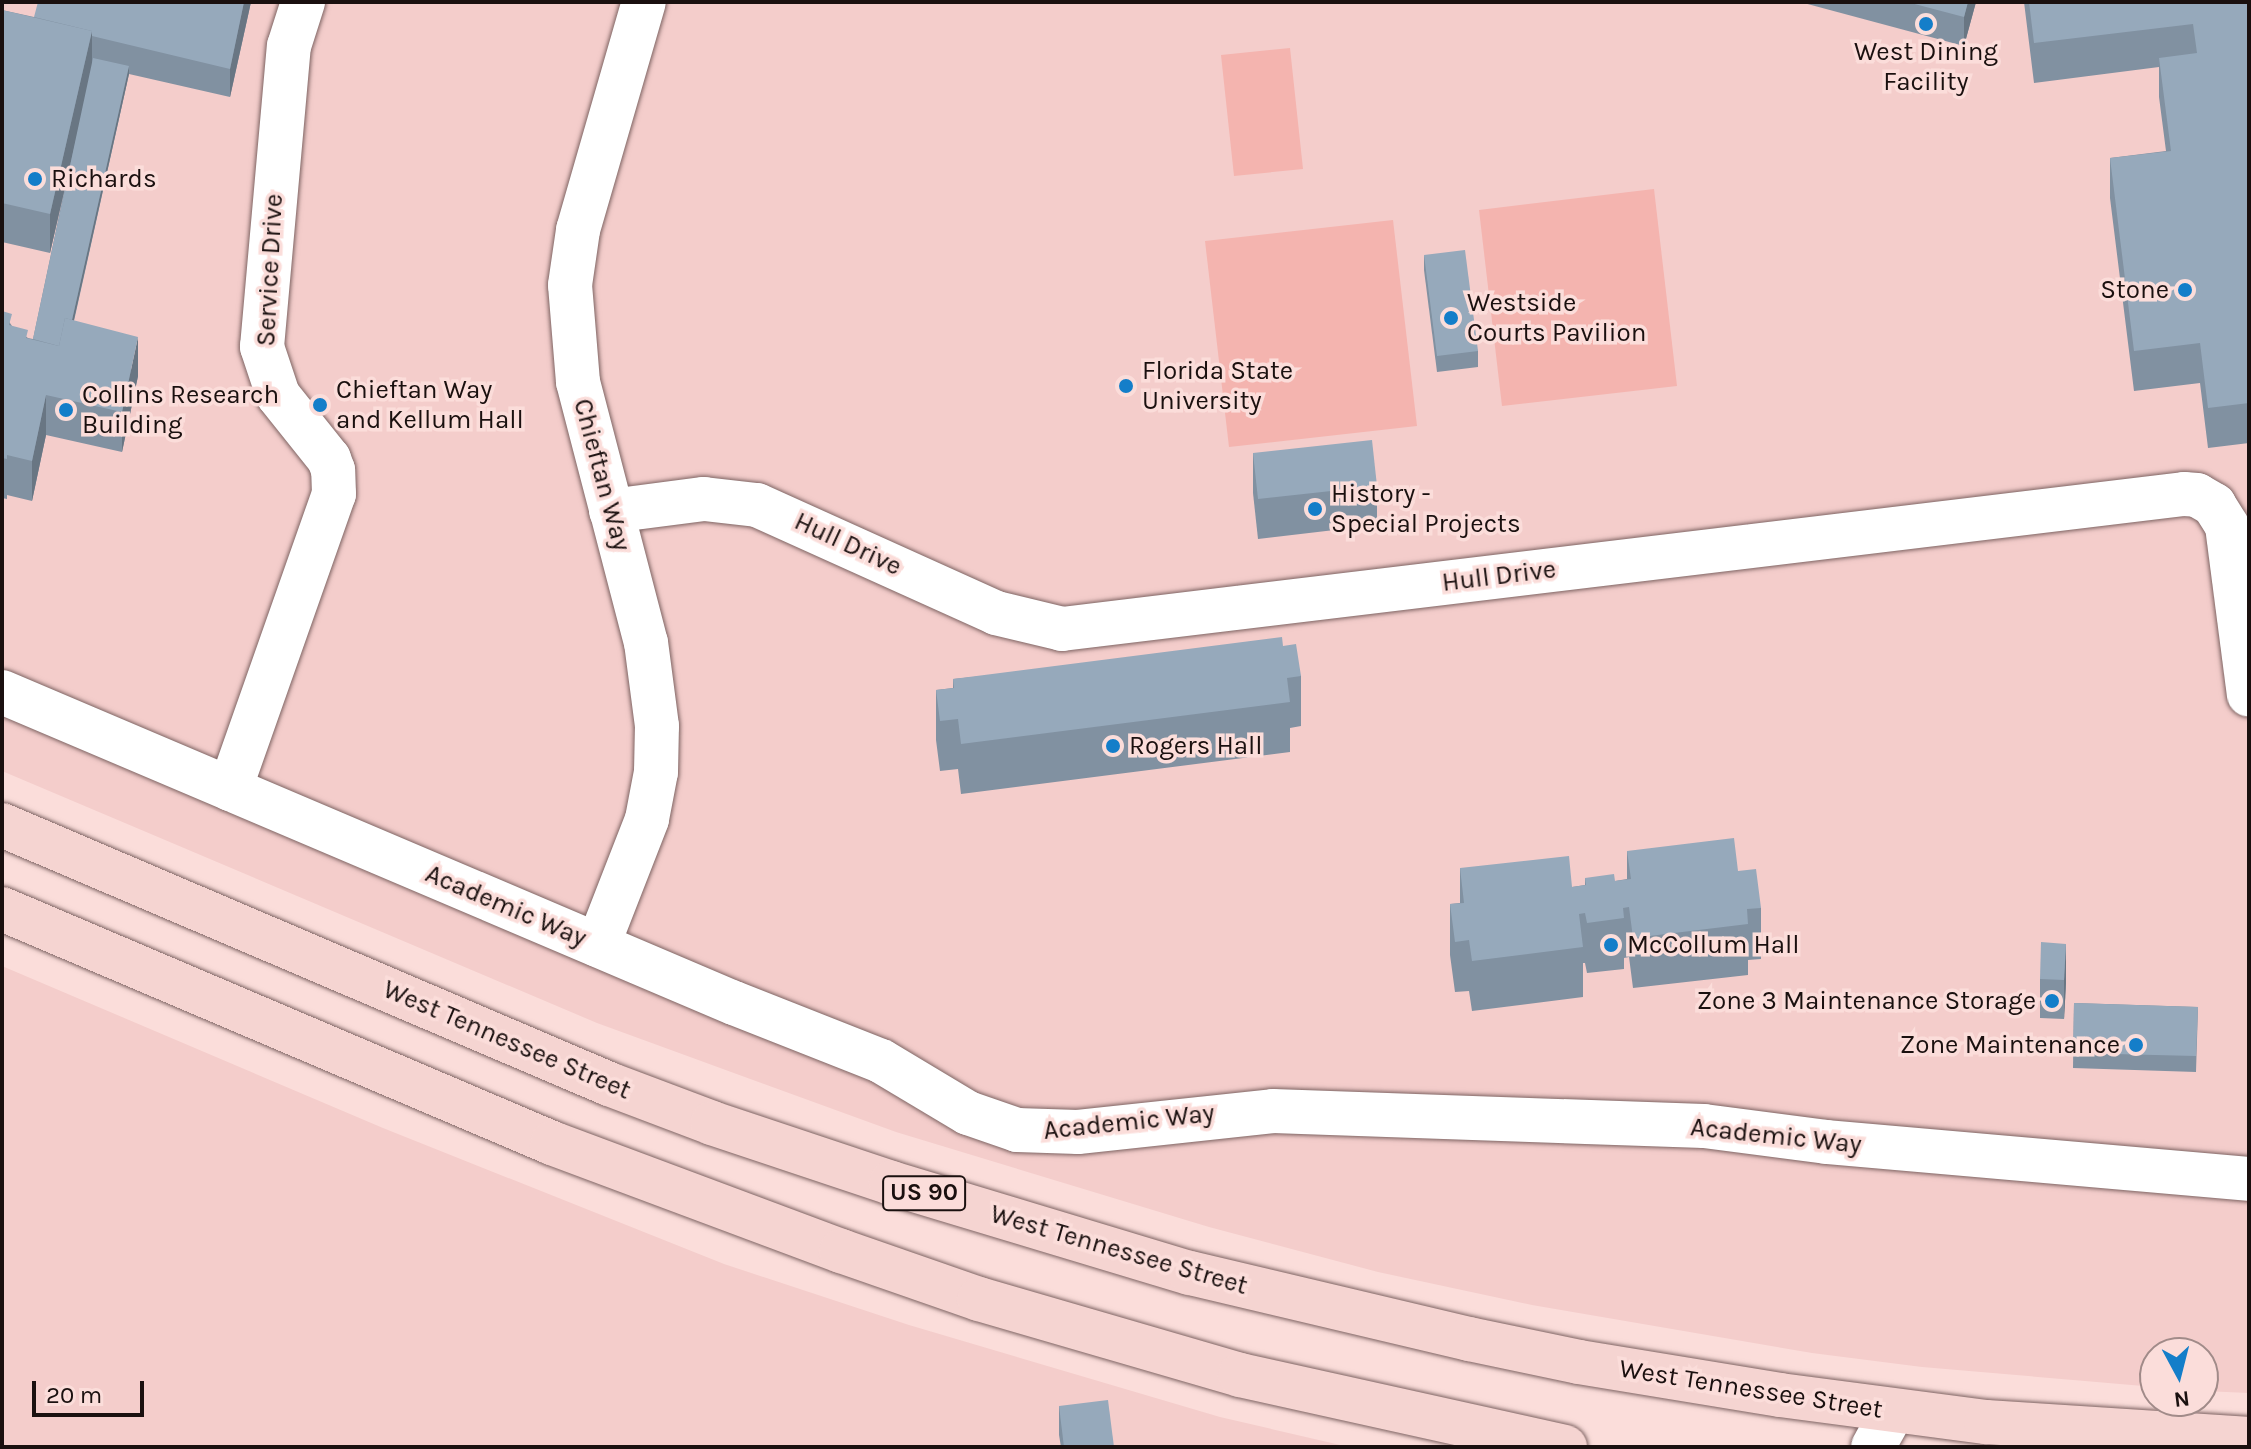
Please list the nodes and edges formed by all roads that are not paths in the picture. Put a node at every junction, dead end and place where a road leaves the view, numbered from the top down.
1 (303, 2) edge
2 (644, 2) edge
3 (611, 511) junction
4 (2, 692) edge
5 (2249, 695) edge
6 (230, 789) junction
7 (2, 825) edge
8 (2, 909) edge
9 (598, 945) junction
10 (2249, 1179) edge
11 (1883, 1429) edge
12 (2249, 1439) edge
13 (1565, 1447) edge

1 - 6 street, Service Drive
2 - 3 street, Chieftan Way
3 - 5 street, Hull Drive
3 - 9 street, Chieftan Way
4 - 6 street, Academic Way
6 - 9 street, Academic Way
7 - 11 main road, West Tennessee Street / US 90
8 - 13 main road
9 - 10 street, Academic Way
11 - 12 main road, West Tennessee Street / US 90

